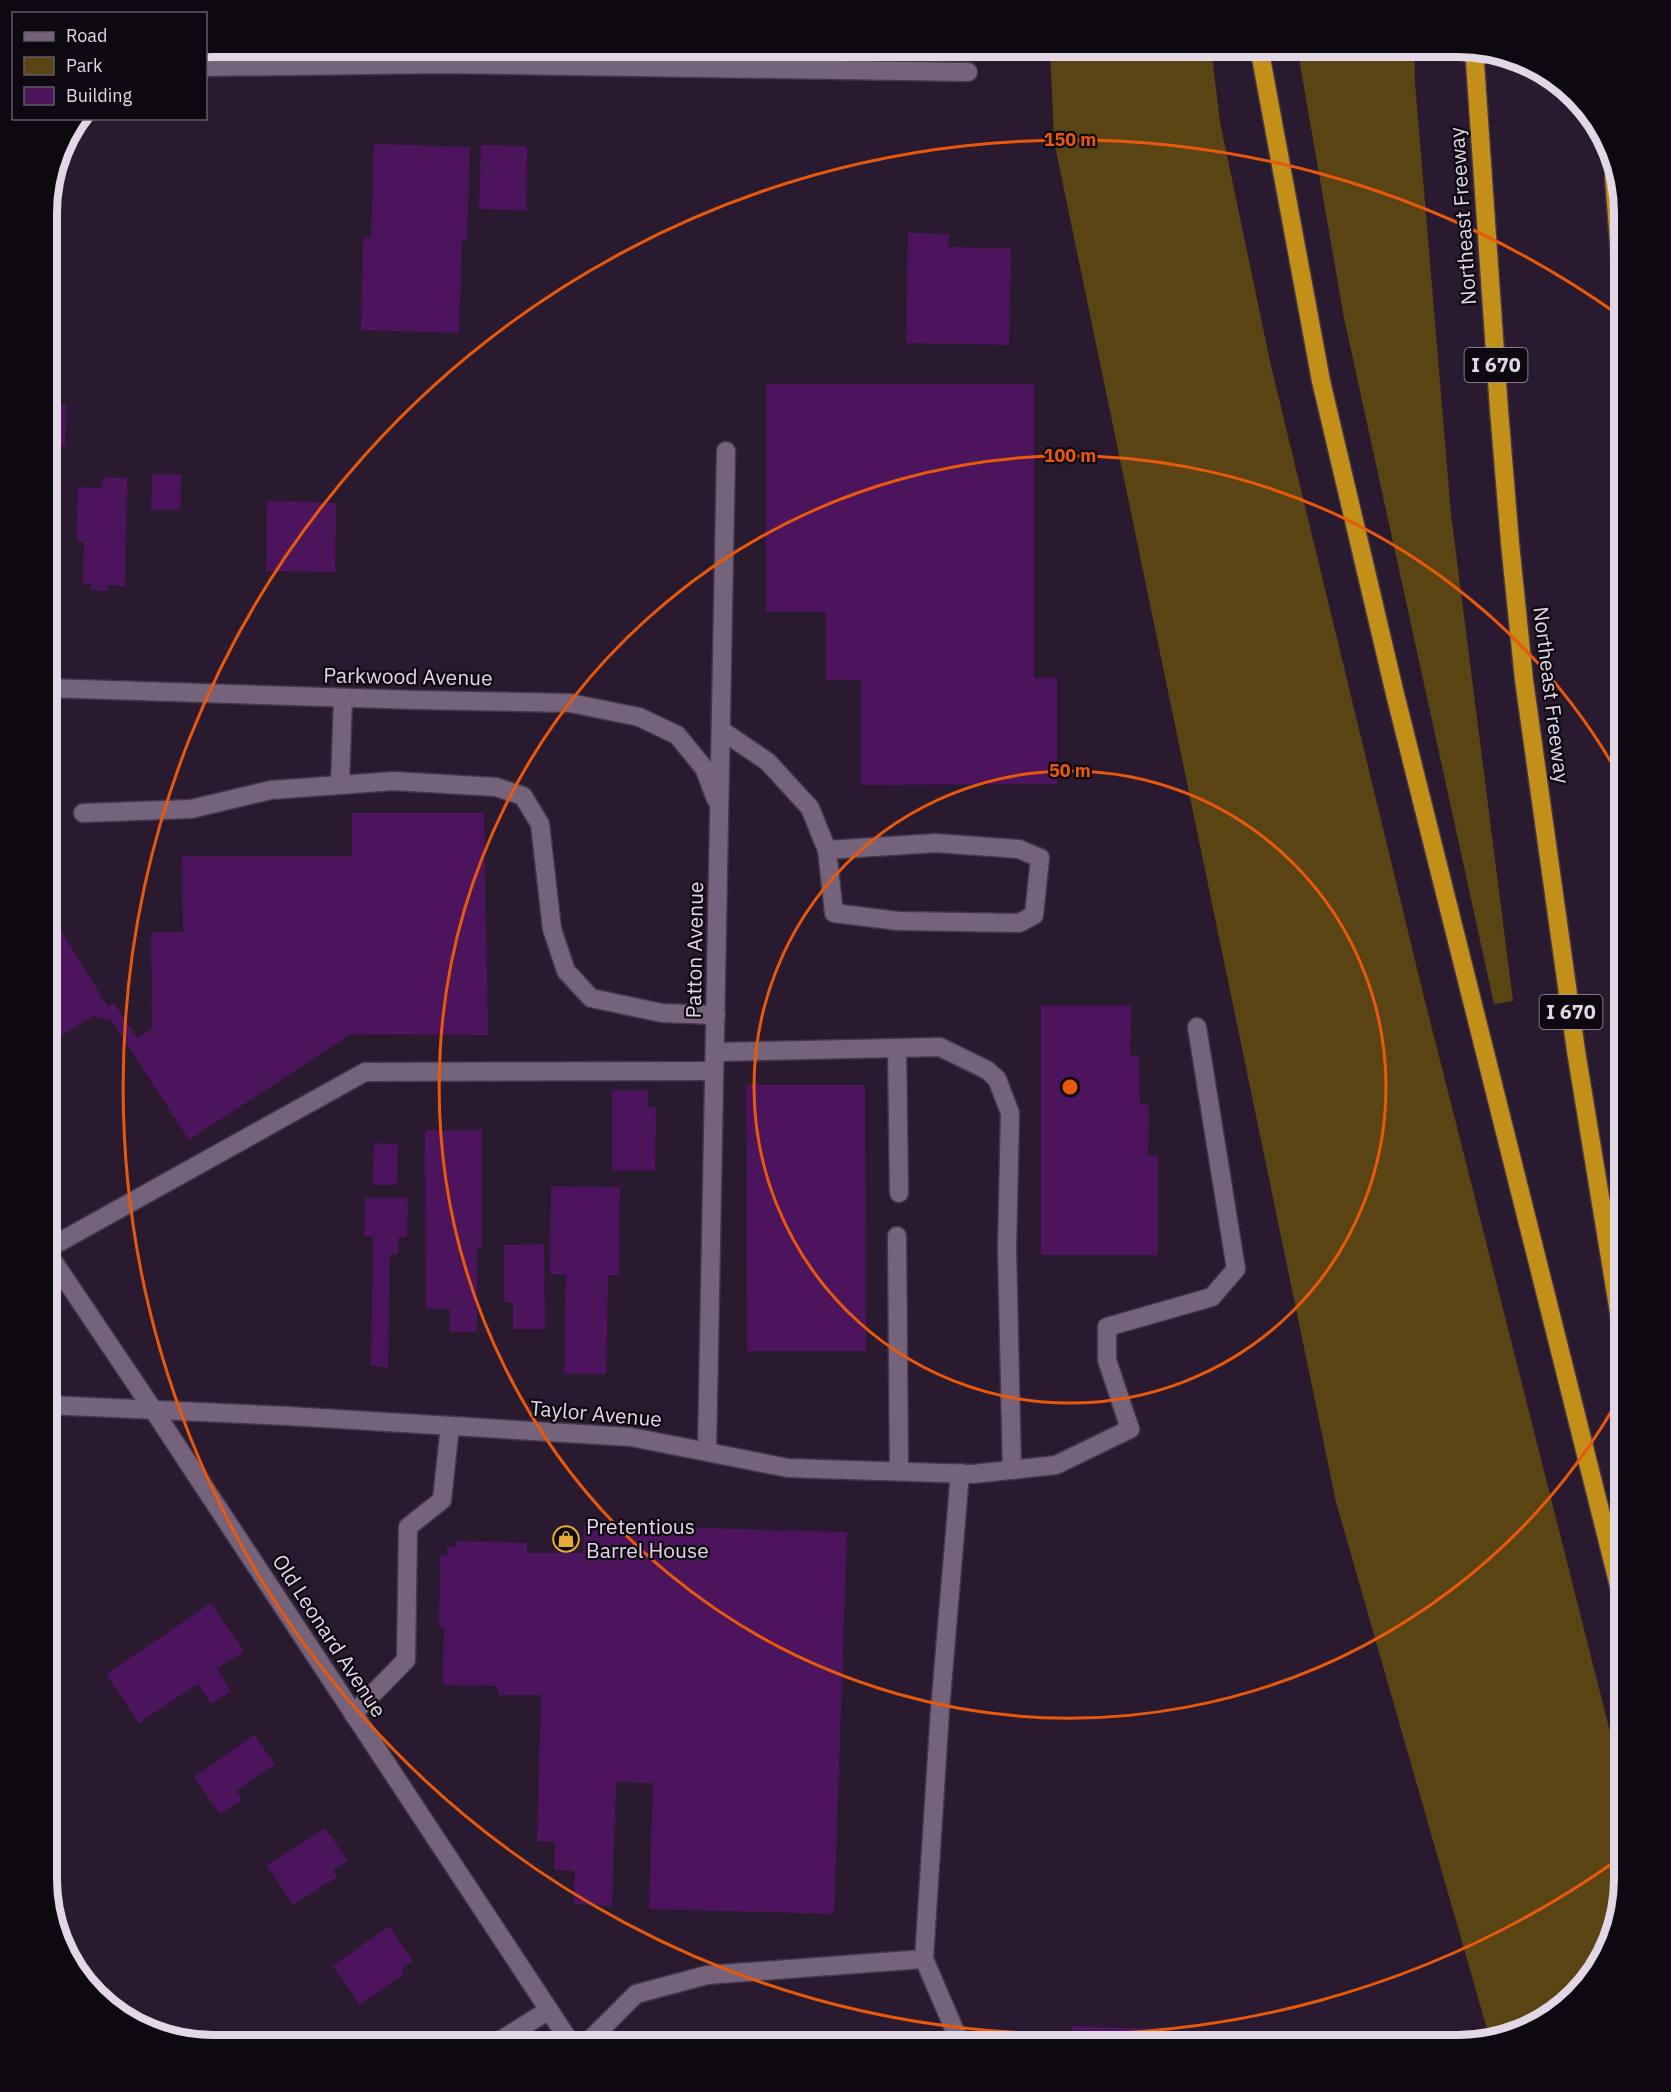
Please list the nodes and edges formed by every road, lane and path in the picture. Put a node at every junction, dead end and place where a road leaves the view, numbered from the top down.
1 (1261, 57) edge
2 (1475, 58) edge
3 (207, 67) edge
4 (968, 72) dead end
5 (726, 451) dead end
6 (57, 688) edge
7 (343, 698) junction
8 (721, 730) junction
9 (340, 785) junction
10 (720, 809) junction
11 (84, 813) dead end
12 (827, 850) junction
13 (716, 1015) junction
14 (1197, 1027) dead end
15 (897, 1048) junction
16 (715, 1062) junction
17 (899, 1193) dead end
18 (897, 1236) dead end
19 (57, 1245) edge
20 (57, 1266) edge
21 (1614, 1282) edge
22 (57, 1406) edge
23 (154, 1411) junction
24 (450, 1426) junction
25 (707, 1451) junction
26 (1011, 1470) junction
27 (899, 1472) junction
28 (960, 1473) junction
29 (1614, 1566) edge
30 (353, 1714) junction
31 (924, 1959) junction
32 (549, 2010) junction
33 (510, 2035) edge
34 (565, 2035) edge
35 (596, 2035) edge
36 (956, 2035) edge

1 - 29 highway
2 - 21 highway, Northeast Freeway / I 670
3 - 4 street
5 - 8 street, Patton Avenue
6 - 7 street, Parkwood Avenue
7 - 9 street
7 - 10 street, Parkwood Avenue
8 - 10 street, Patton Avenue
8 - 12 street
9 - 11 street
9 - 13 street
10 - 13 street, Patton Avenue
12 - 12 street
13 - 16 street, Patton Avenue
14 - 26 street, Taylor Avenue
15 - 16 street
15 - 17 street
15 - 26 street
16 - 19 street
16 - 25 street, Patton Avenue
18 - 27 street
20 - 23 street, Old Leonard Avenue
22 - 23 street, Taylor Avenue
23 - 24 street, Taylor Avenue
23 - 30 street, Old Leonard Avenue
24 - 25 street, Taylor Avenue
24 - 30 street
25 - 27 street, Taylor Avenue
26 - 28 street, Taylor Avenue
27 - 28 street, Taylor Avenue
28 - 31 street
30 - 32 street, Old Leonard Avenue
31 - 35 street
31 - 36 street
32 - 33 street
32 - 34 street, Old Leonard Avenue

